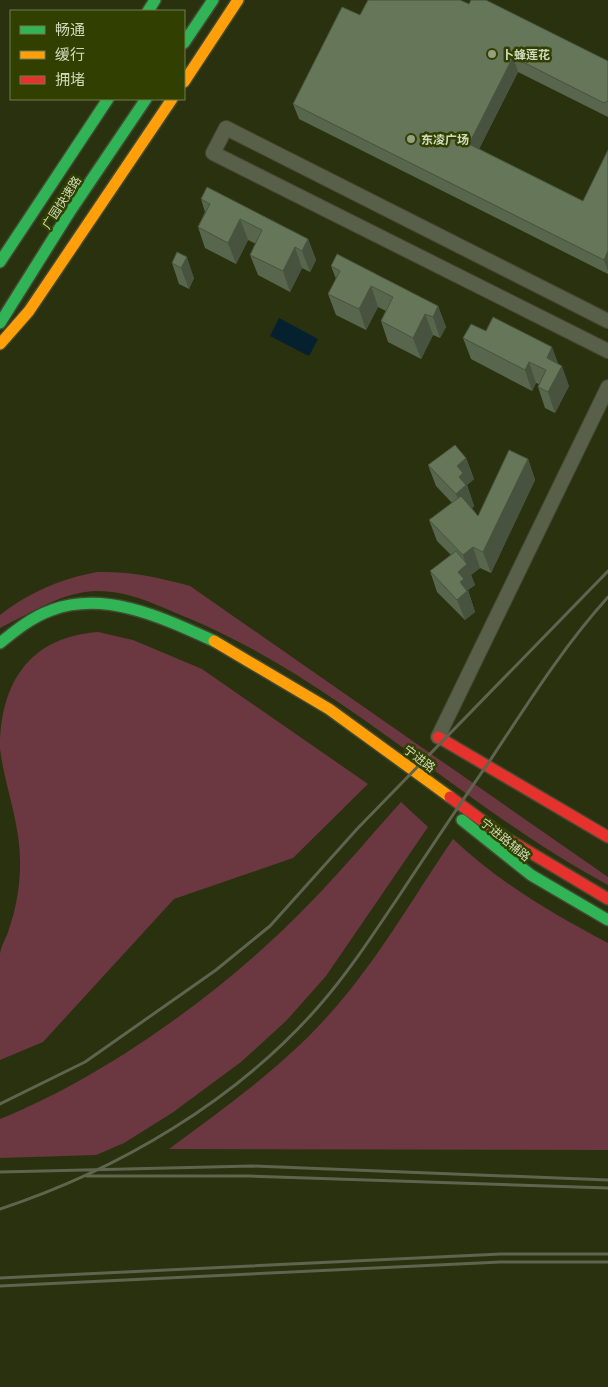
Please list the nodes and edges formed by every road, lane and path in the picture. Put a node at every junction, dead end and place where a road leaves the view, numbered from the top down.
1 (212, 0) edge
2 (238, 0) edge
3 (185, 41) edge
4 (185, 80) edge
5 (107, 100) edge
6 (145, 100) edge
7 (171, 100) edge
8 (0, 262) edge
9 (608, 321) edge
10 (0, 323) edge
11 (0, 344) edge
12 (608, 351) edge
13 (608, 387) edge
14 (0, 642) edge
15 (438, 737) joint
16 (402, 761) junction
17 (608, 837) edge
18 (608, 899) edge
19 (608, 920) edge

1 - 3 main road
2 - 4 main road
5 - 8 main road, 广园快速路
6 - 10 main road, 广园快速路
7 - 11 main road
9 - 12 street
13 - 15 street
14 - 16 main road, 宁进路
15 - 17 main road
16 - 18 main road, 宁进路
16 - 19 main road, 宁进路辅路

